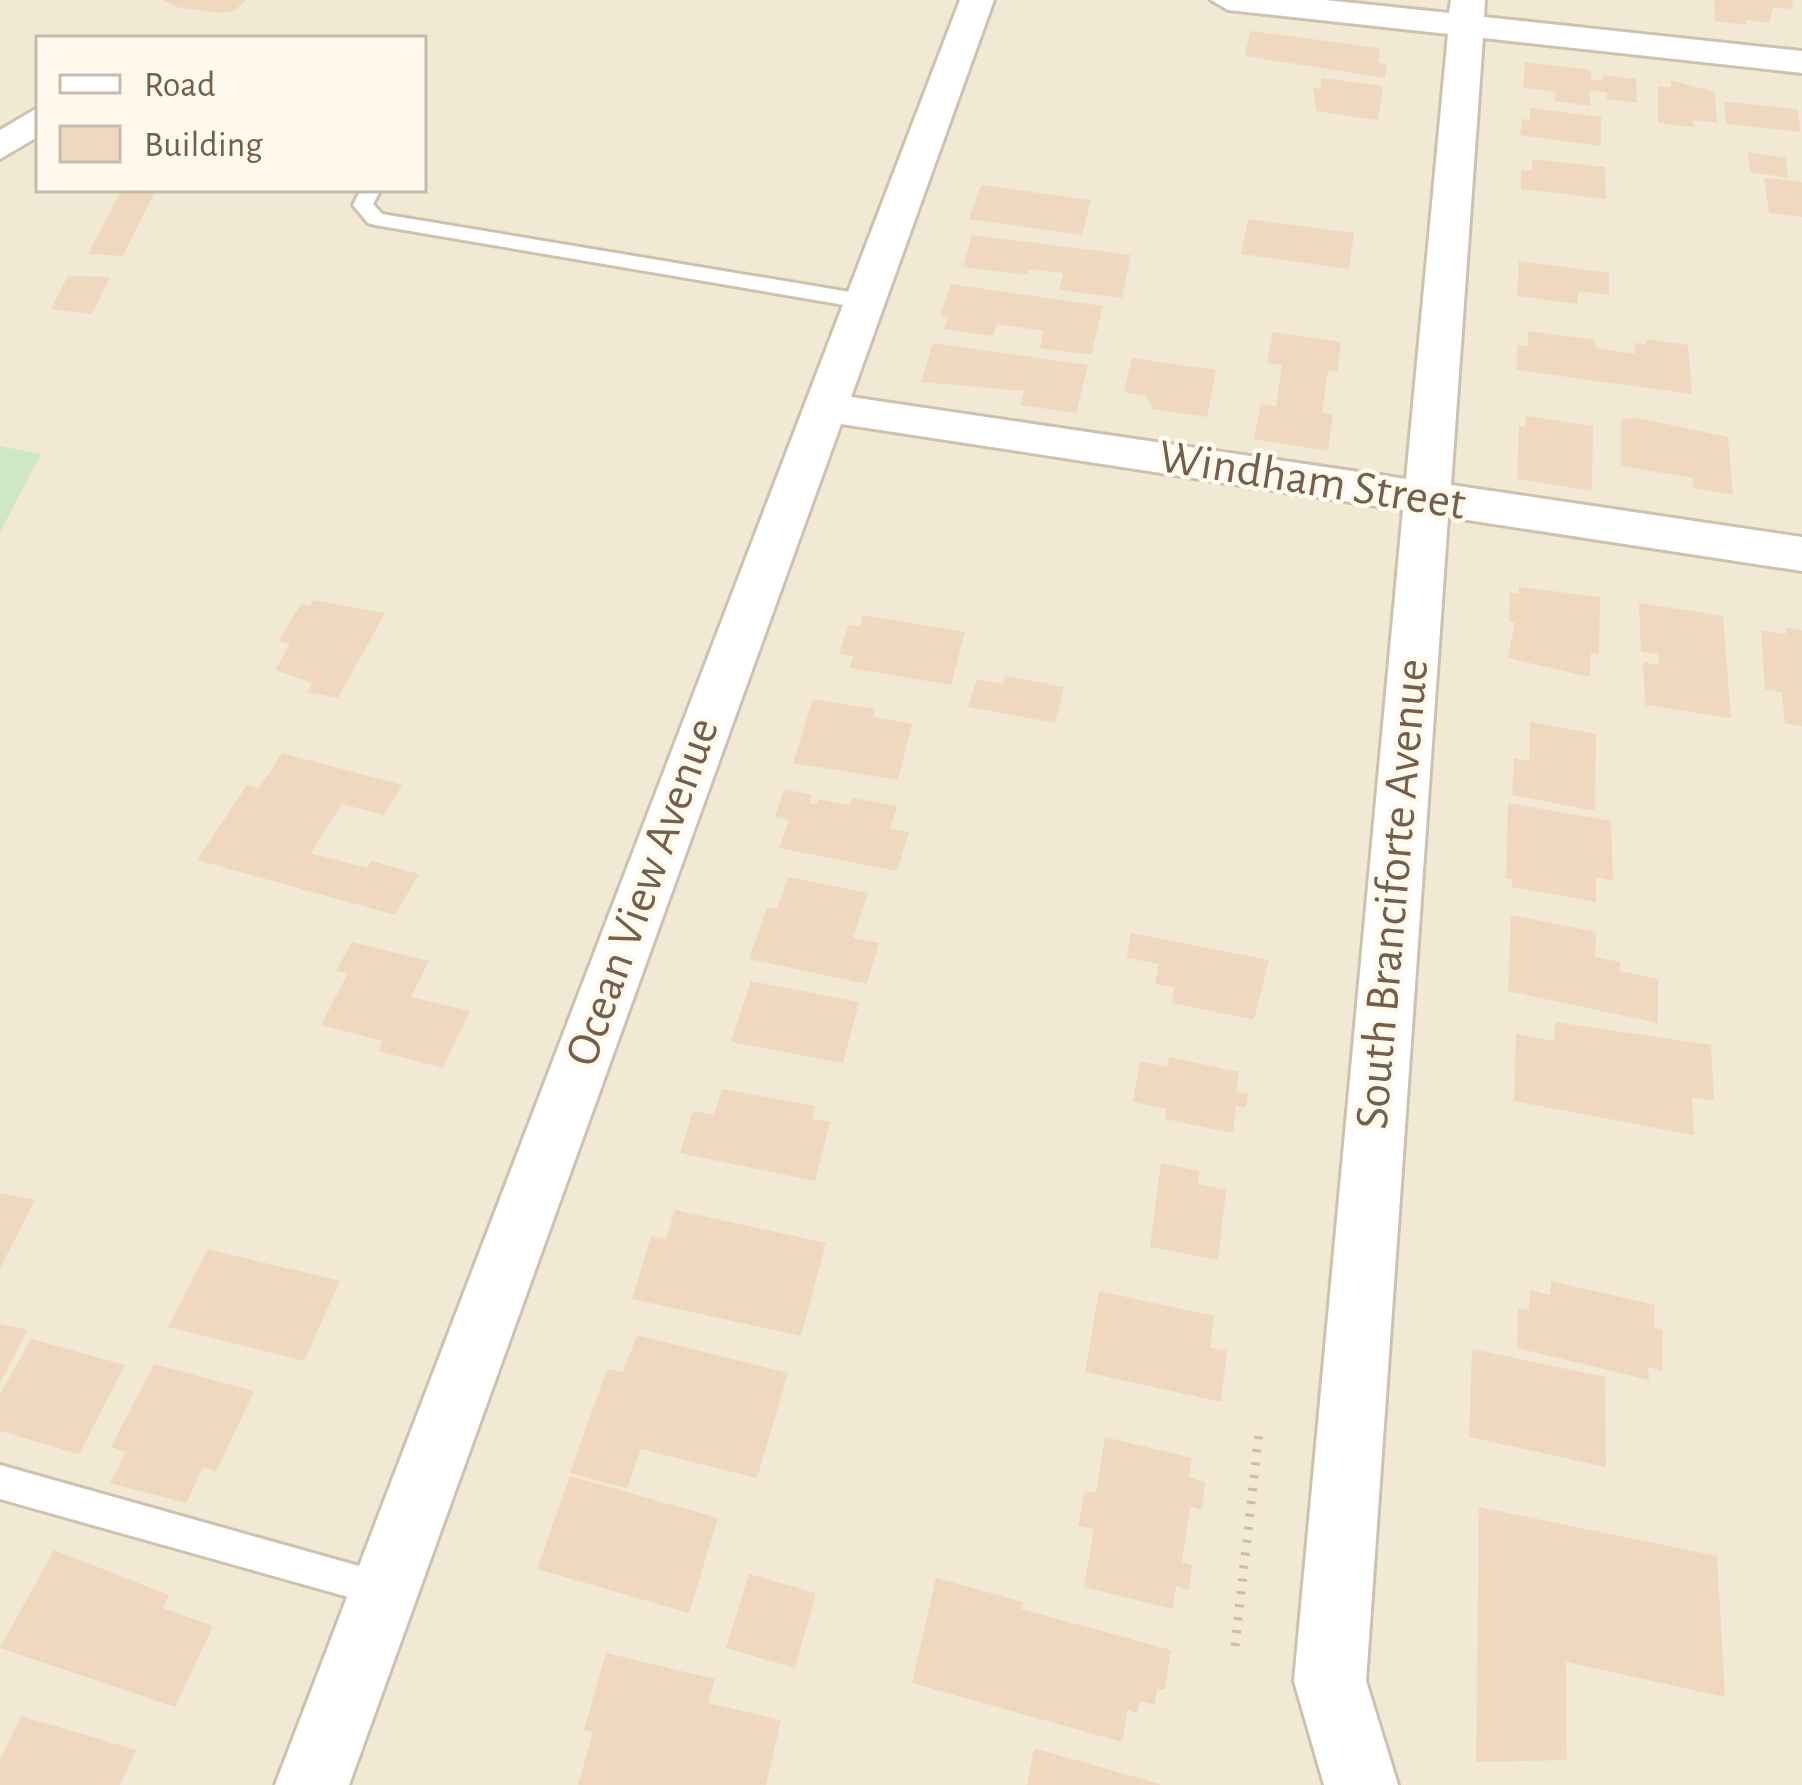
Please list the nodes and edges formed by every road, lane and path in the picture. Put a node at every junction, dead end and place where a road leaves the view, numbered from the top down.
1 (977, 0) edge
2 (1228, 0) edge
3 (1466, 12) edge
4 (1802, 62) edge
5 (36, 120) edge
6 (0, 148) edge
7 (370, 192) edge
8 (862, 301) junction
9 (822, 407) junction
10 (1424, 498) junction
11 (1802, 554) edge
12 (1258, 1433) dead end
13 (0, 1482) edge
14 (384, 1590) junction
15 (1235, 1646) dead end
16 (312, 1785) edge
17 (1361, 1785) edge

1 - 8 street, Ocean View Avenue
2 - 3 street
3 - 4 street
3 - 10 street, South Branciforte Avenue
5 - 6 street
7 - 8 lane
8 - 9 street, Ocean View Avenue
9 - 10 street, Windham Street
9 - 14 street, Ocean View Avenue
10 - 11 street, Windham Street
10 - 17 street, South Branciforte Avenue
12 - 15 path
13 - 14 lane
14 - 16 street, Ocean View Avenue

